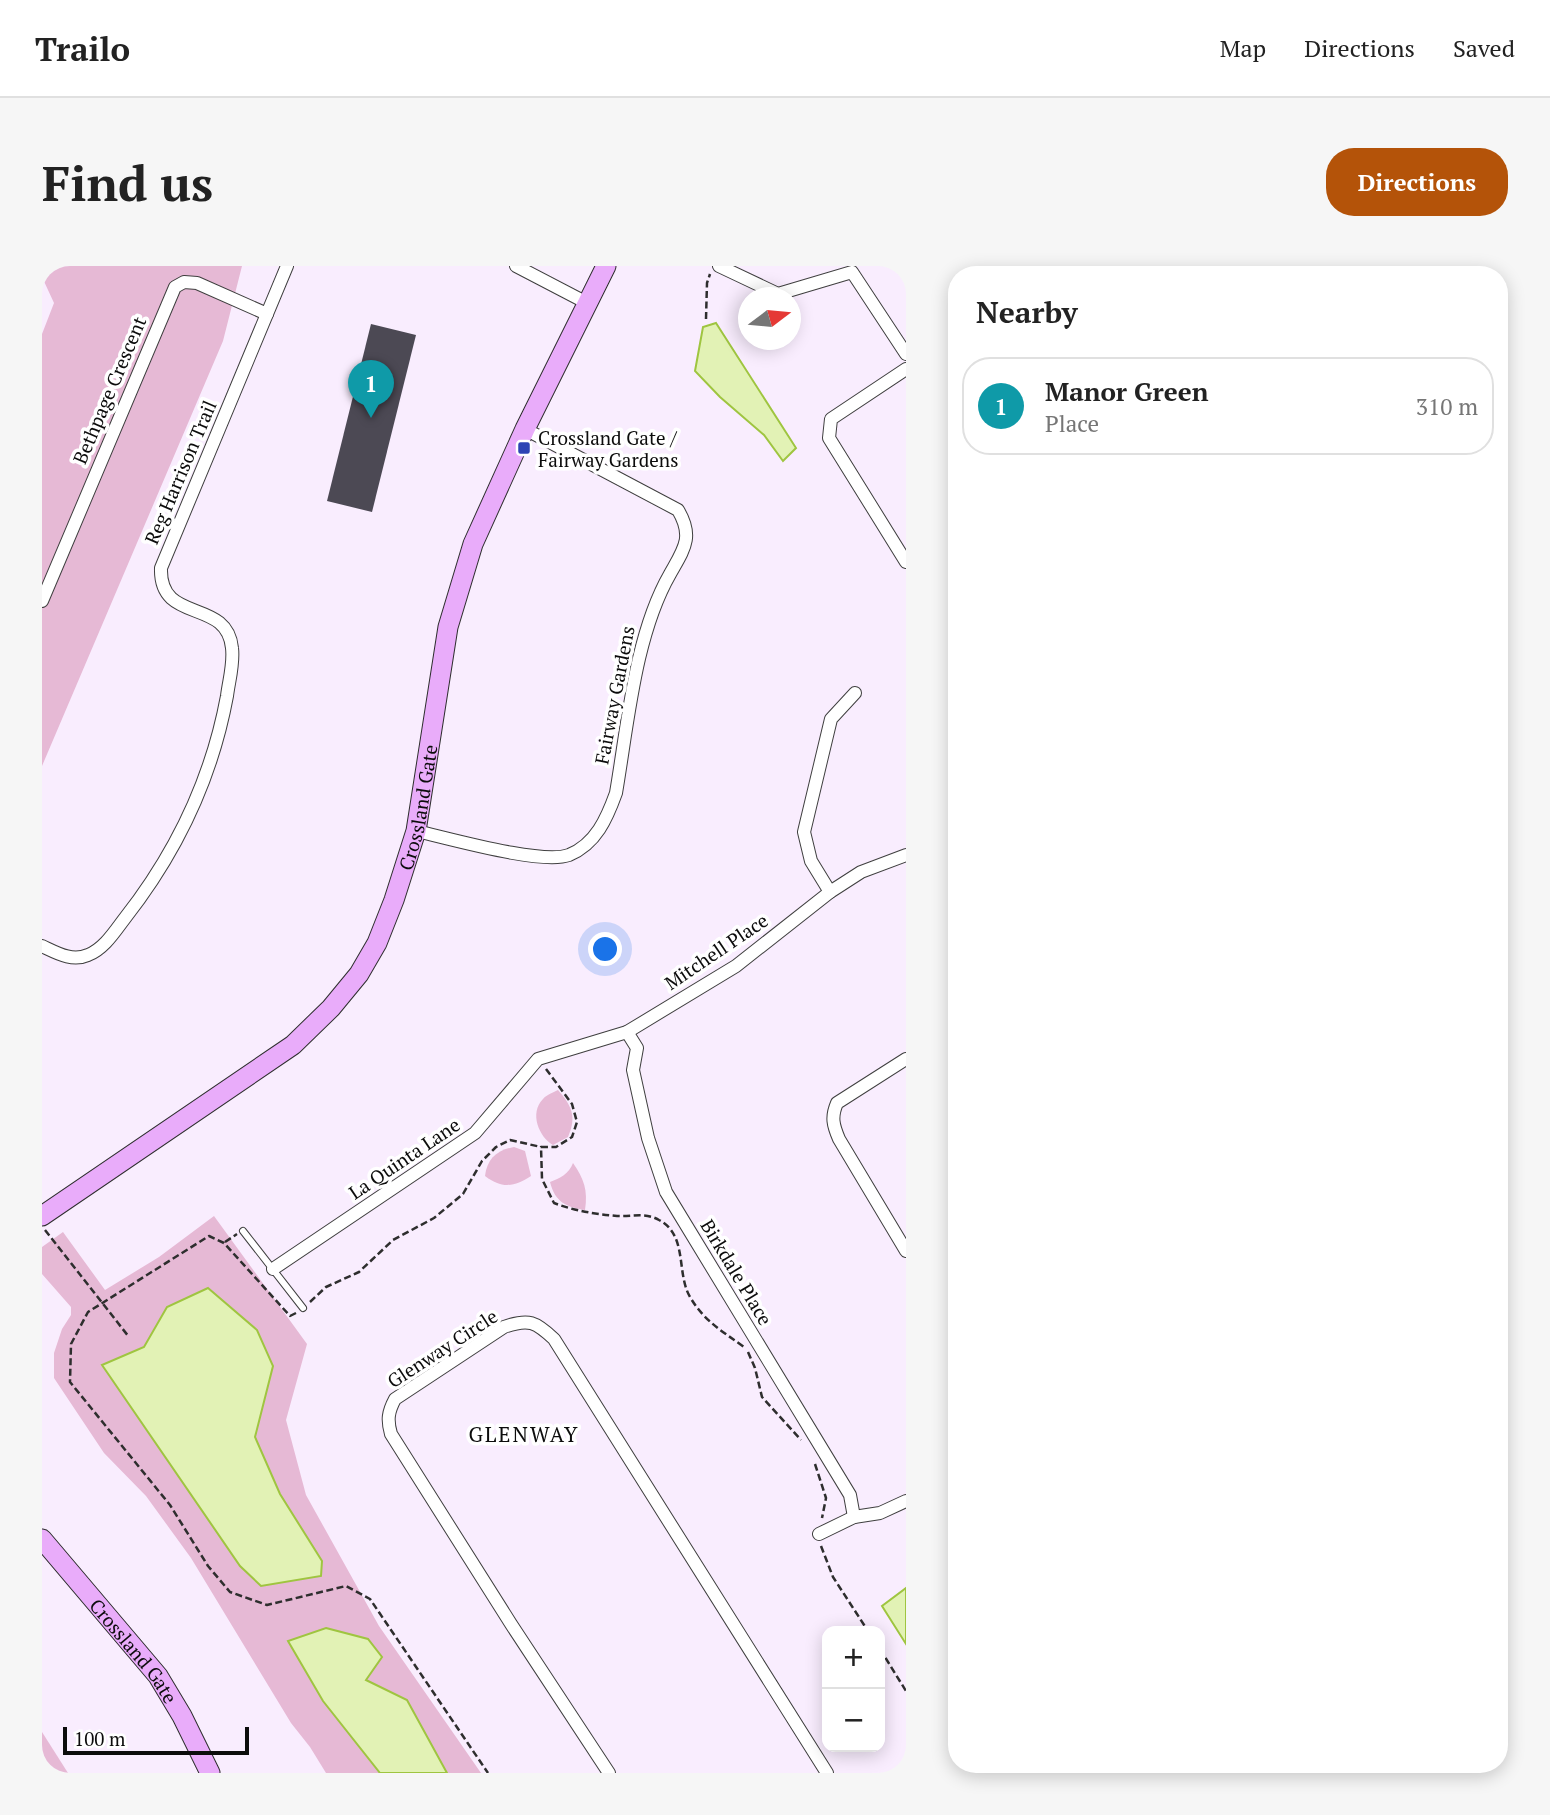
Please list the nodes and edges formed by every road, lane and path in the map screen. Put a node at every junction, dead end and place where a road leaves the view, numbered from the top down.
1 (287, 266) edge
2 (516, 266) edge
3 (606, 266) edge
4 (716, 266) edge
5 (587, 303) junction
6 (267, 314) junction
7 (706, 319) dead end
8 (906, 354) edge
9 (906, 369) edge
10 (525, 429) junction
11 (906, 562) edge
12 (42, 601) edge
13 (855, 693) dead end
14 (416, 831) junction
15 (906, 855) edge
16 (830, 892) junction
17 (42, 946) edge
18 (627, 1032) junction
19 (538, 1059) junction
20 (906, 1059) edge
21 (541, 1147) junction
22 (42, 1216) edge
23 (42, 1226) edge
24 (243, 1231) joint
25 (224, 1243) junction
26 (906, 1251) edge
27 (273, 1269) junction
28 (103, 1304) junction
29 (303, 1308) junction
30 (129, 1337) dead end
31 (803, 1442) dead end
32 (812, 1458) dead end
33 (906, 1502) edge
34 (855, 1517) junction
35 (819, 1534) junction
36 (42, 1539) edge
37 (865, 1626) edge
38 (885, 1658) edge
39 (906, 1691) edge
40 (210, 1773) edge
41 (488, 1773) edge
42 (609, 1773) edge
43 (827, 1773) edge

1 - 6 street, Reg Harrison Trail
2 - 5 street
3 - 5 street, Crossland Gate
4 - 7 path
4 - 8 street
5 - 10 street, Crossland Gate
6 - 12 street, Bethpage Crescent
6 - 17 street, Reg Harrison Trail
9 - 11 street
10 - 14 street, Crossland Gate
10 - 14 street, Fairway Gardens
13 - 16 street
14 - 22 street, Crossland Gate
15 - 16 street, Mitchell Place
16 - 18 street, Mitchell Place
18 - 19 street, Mitchell Place
18 - 34 street, Birkdale Place
19 - 21 path
19 - 27 street, La Quinta Lane
20 - 26 street
21 - 29 path
21 - 31 path
23 - 28 path
24 - 25 path
24 - 27 lane
25 - 28 path
25 - 29 path
27 - 29 lane
28 - 30 path
28 - 41 path
32 - 35 path
33 - 34 street
34 - 35 street
35 - 37 path
36 - 40 street, Crossland Gate
38 - 39 path
42 - 43 street, Glenway Circle

